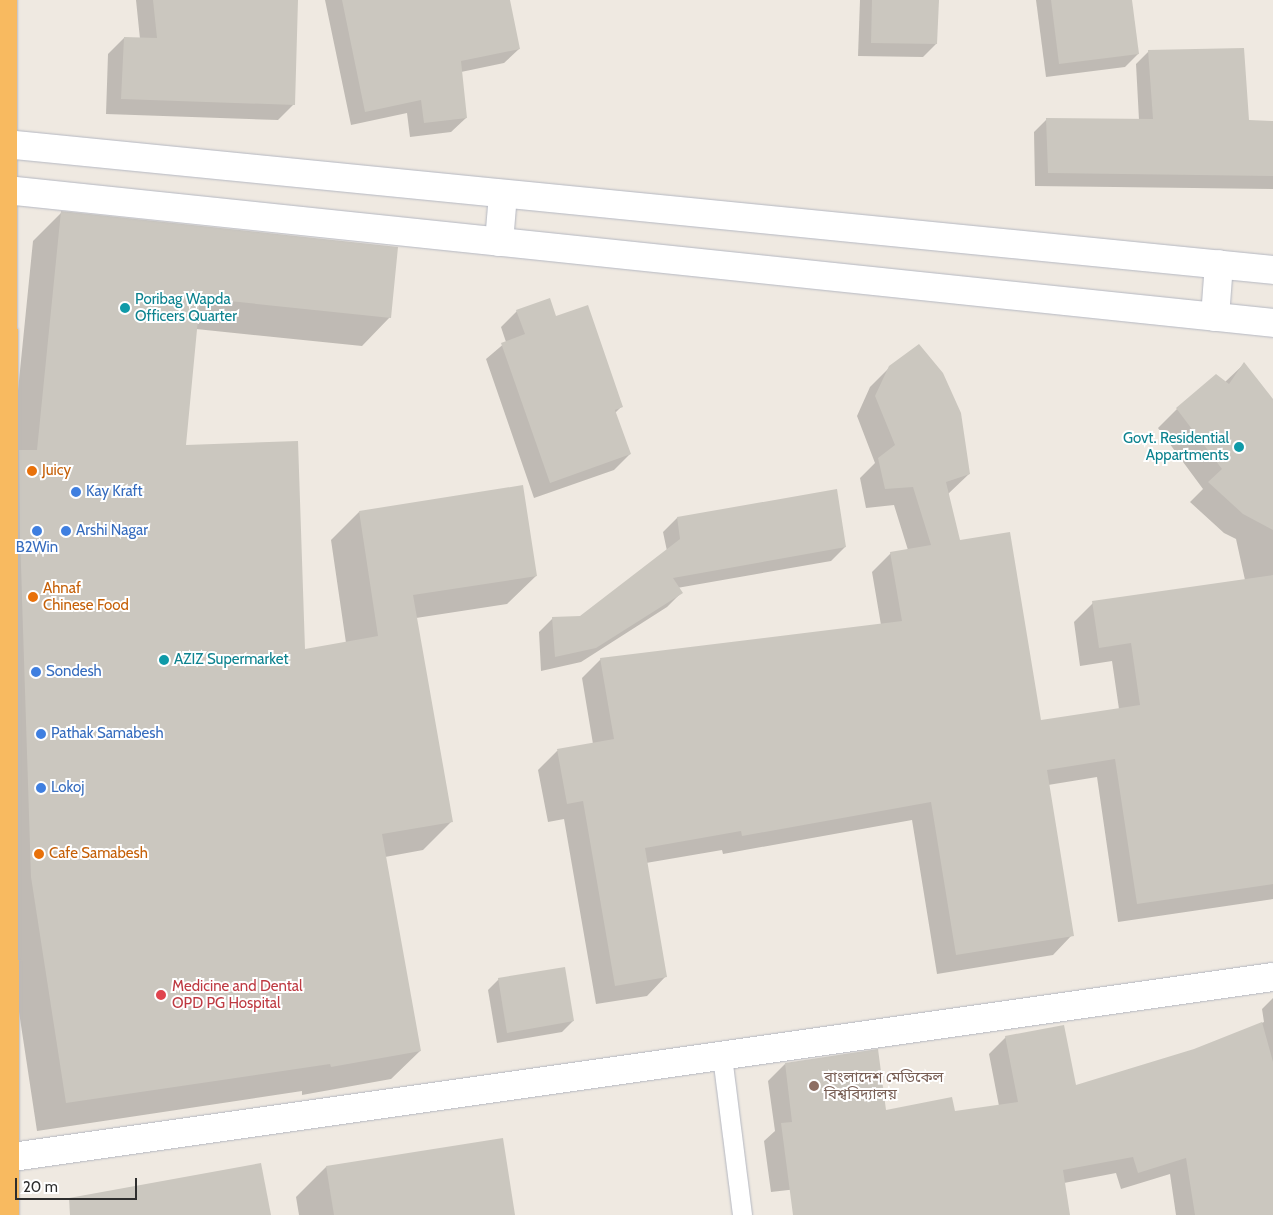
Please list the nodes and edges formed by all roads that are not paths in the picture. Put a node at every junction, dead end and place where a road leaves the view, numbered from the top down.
1 (3, 0) edge
2 (5, 144) junction
3 (6, 190) junction
4 (503, 194) junction
5 (499, 242) junction
6 (1220, 264) junction
7 (1273, 270) edge
8 (1215, 317) junction
9 (1273, 323) edge
10 (1273, 977) edge
11 (722, 1056) junction
12 (6, 1158) junction
13 (5, 1215) edge
14 (742, 1215) edge

1 - 2 highway
2 - 3 highway
2 - 4 street
3 - 5 street
3 - 12 highway
4 - 5 street
4 - 6 street
5 - 8 street
6 - 7 street
6 - 8 street
8 - 9 street
10 - 11 street
11 - 12 street
11 - 14 lane
12 - 13 highway

